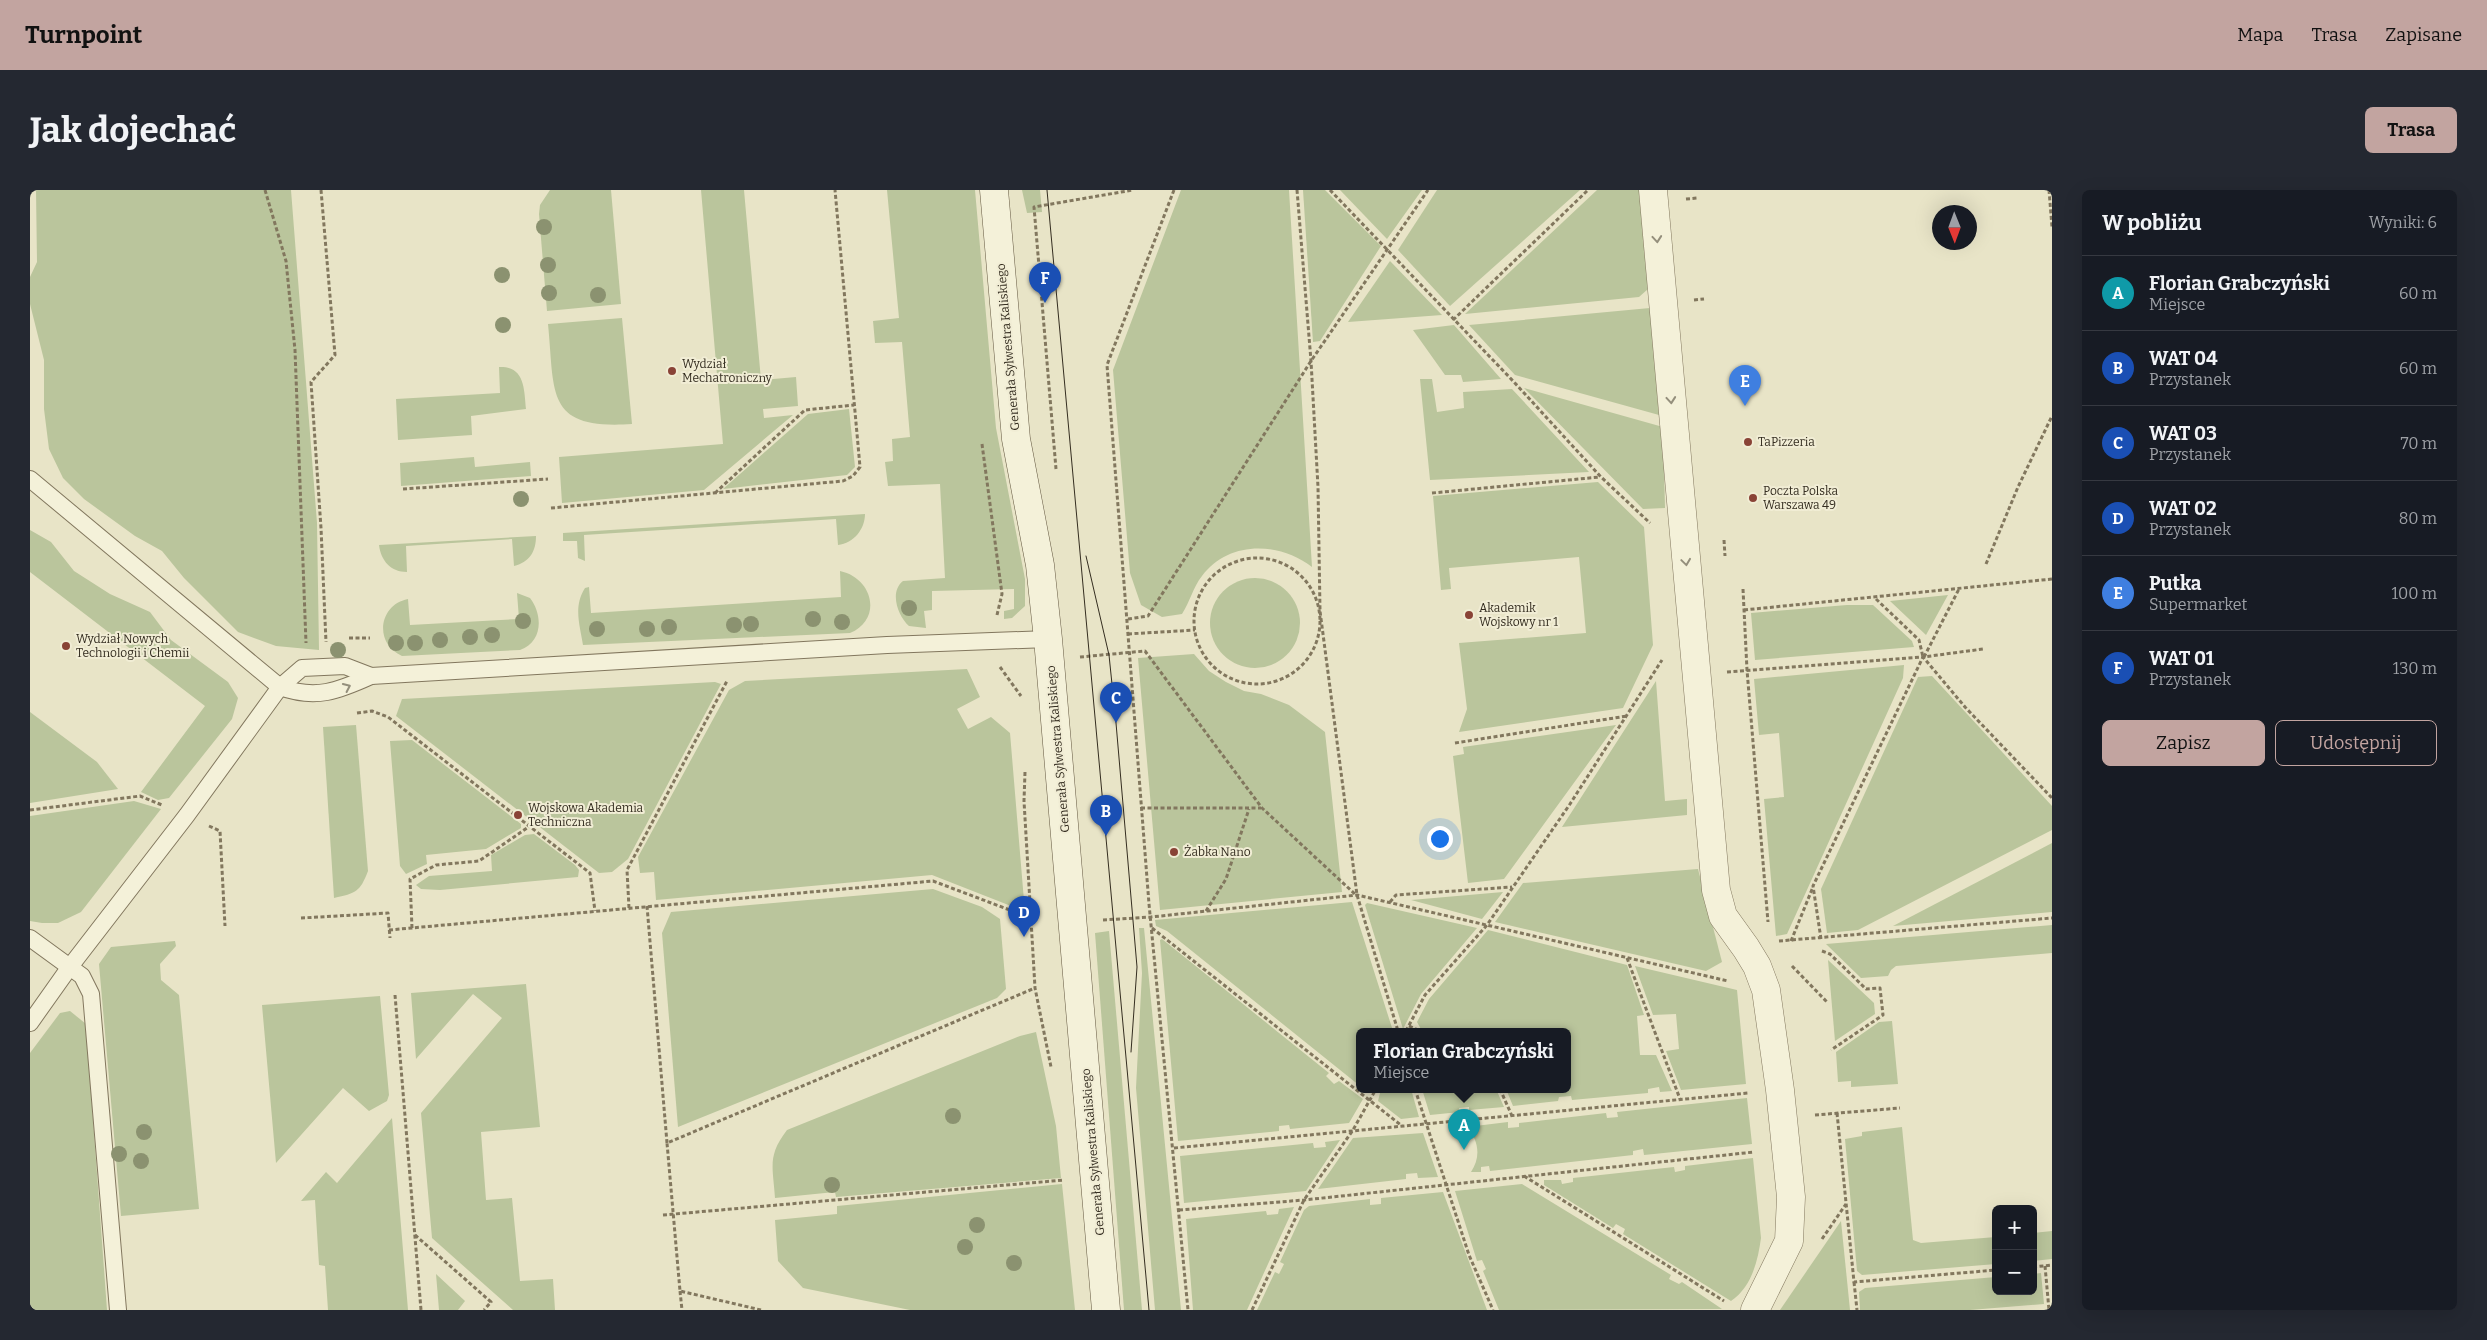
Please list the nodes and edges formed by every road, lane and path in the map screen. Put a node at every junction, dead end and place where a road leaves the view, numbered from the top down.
1 (265, 190) edge
2 (321, 190) edge
3 (835, 190) edge
4 (994, 190) edge
5 (1133, 190) edge
6 (1174, 190) edge
7 (1297, 190) edge
8 (1330, 190) edge
9 (1428, 190) edge
10 (1588, 190) edge
11 (1653, 190) edge
12 (2049, 190) edge
13 (1697, 198) dead end
14 (1680, 200) dead end
15 (2052, 226) edge
16 (1387, 250) junction
17 (1453, 320) junction
18 (1311, 361) junction
19 (854, 405) junction
20 (2052, 416) edge
21 (1057, 474) dead end
22 (1601, 477) junction
23 (30, 479) edge
24 (548, 479) dead end
25 (404, 489) dead end
26 (715, 493) junction
27 (1432, 494) dead end
28 (551, 508) dead end
29 (1724, 540) dead end
30 (1685, 556) junction
31 (1725, 556) dead end
32 (1986, 564) dead end
33 (2052, 579) edge
34 (1743, 589) dead end
35 (1959, 589) junction
36 (1875, 598) junction
37 (1691, 603) junction
38 (1744, 610) junction
39 (1320, 611) junction
40 (1128, 619) junction
41 (1195, 630) junction
42 (1128, 634) junction
43 (1048, 639) junction
44 (1983, 649) dead end
45 (306, 652) dead end
46 (1130, 652) junction
47 (742, 654) junction
48 (1077, 657) dead end
49 (1923, 657) junction
50 (327, 667) junction
51 (1000, 669) dead end
52 (1747, 670) junction
53 (1697, 674) junction
54 (372, 676) junction
55 (280, 687) junction
56 (1026, 703) dead end
57 (352, 713) dead end
58 (1627, 716) junction
59 (1455, 743) dead end
60 (1025, 769) dead end
61 (2052, 798) edge
62 (1141, 808) junction
63 (1262, 808) junction
64 (1249, 809) junction
65 (530, 826) junction
66 (1814, 886) junction
67 (1512, 887) junction
68 (1357, 895) junction
69 (1390, 903) junction
70 (647, 906) junction
71 (629, 908) junction
72 (595, 911) junction
73 (1206, 911) junction
74 (1100, 913) dead end
75 (1151, 917) junction
76 (301, 918) dead end
77 (1031, 918) junction
78 (2052, 918) edge
79 (1486, 925) junction
80 (412, 928) junction
81 (1152, 928) junction
82 (389, 930) junction
83 (1769, 932) dead end
84 (30, 938) edge
85 (390, 938) dead end
86 (1821, 939) junction
87 (1777, 941) dead end
88 (1792, 941) junction
89 (1822, 951) dead end
90 (1627, 958) junction
91 (1789, 962) dead end
92 (69, 968) junction
93 (1766, 990) junction
94 (395, 995) dead end
95 (1827, 1002) dead end
96 (30, 1023) edge
97 (1409, 1026) joint
98 (1397, 1028) edge
99 (1413, 1028) edge
100 (1831, 1050) dead end
101 (1356, 1089) edge
102 (1780, 1090) junction
103 (1361, 1093) edge
104 (1374, 1093) edge
105 (1416, 1093) edge
106 (1502, 1093) edge
107 (1680, 1099) junction
108 (1370, 1100) junction
109 (1900, 1108) dead end
110 (1837, 1113) junction
111 (1512, 1116) junction
112 (1426, 1124) junction
113 (1402, 1126) junction
114 (1353, 1130) junction
115 (667, 1143) junction
116 (1174, 1148) junction
117 (1786, 1149) junction
118 (1524, 1176) junction
119 (1069, 1180) dead end
120 (1444, 1184) junction
121 (1304, 1200) junction
122 (1179, 1210) junction
123 (674, 1214) junction
124 (663, 1215) dead end
125 (414, 1235) junction
126 (2052, 1265) edge
127 (2045, 1266) junction
128 (2037, 1267) edge
129 (1992, 1270) edge
130 (1854, 1282) junction
131 (680, 1291) junction
132 (1726, 1302) dead end
133 (118, 1310) edge
134 (420, 1310) edge
135 (484, 1310) edge
136 (682, 1310) edge
137 (761, 1310) edge
138 (1106, 1310) edge
139 (1188, 1310) edge
140 (1252, 1310) edge
141 (1493, 1310) edge
142 (1755, 1310) edge
143 (1857, 1310) edge
144 (2049, 1310) edge

1 - 45 path
2 - 50 path
3 - 19 path
4 - 43 street, Generała Sylwestra Kaliskiego
5 - 21 path
6 - 40 path
7 - 18 path
8 - 16 path
9 - 16 path
10 - 17 path
11 -> 30 street
12 - 15 path
13 - 14 path
16 - 17 path
16 - 18 path
17 - 22 path
18 - 39 path
18 - 40 path
19 - 26 path
19 - 26 path
20 - 32 path
22 - 27 path
22 - 30 path
23 - 55 lane
24 - 25 path
26 - 28 path
29 - 31 path
30 -> 37 street
33 - 35 path
34 - 38 path
35 - 36 path
35 - 49 path
36 - 38 path
36 - 49 path
37 - 53 street
37 - 58 path
38 - 52 path
39 - 41 path
39 - 41 path
39 - 68 path
40 - 42 path
41 - 42 path
42 - 46 path
43 - 47 lane
43 - 138 street, Generała Sylwestra Kaliskiego
44 - 49 path
46 - 48 path
46 - 62 path
46 - 63 path
47 - 54 lane
47 - 71 path
49 - 52 path
49 - 61 path
49 - 66 path
50 - 54 lane
50 - 55 lane
51 - 56 path
52 - 53 path
52 - 83 path
53 - 93 street
55 -> 54 lane
55 - 92 lane
57 - 65 path
58 - 59 path
58 - 67 path
60 - 77 path
62 - 64 path
62 - 75 path
63 - 64 path
63 - 68 path
64 - 73 path
65 - 72 path
65 - 80 path
66 - 86 path
66 - 88 path
67 - 69 path
67 - 79 path
68 - 69 path
68 - 73 path
68 - 98 path
69 - 79 path
70 - 71 path
70 - 77 path
70 - 115 path
71 - 72 path
72 - 80 path
73 - 75 path
74 - 75 path
75 - 81 path
76 - 82 path
77 - 115 path
78 - 86 path
79 - 90 path
79 - 97 path
80 - 82 path
81 - 101 path
81 - 116 path
82 - 85 path
84 - 92 lane
86 - 88 path
87 - 88 path
89 - 100 path
90 - 93 path
90 - 107 path
91 - 95 path
92 - 96 lane
92 - 133 lane
93 - 102 street
94 - 125 path
97 - 99 path
102 - 107 path
102 - 110 path
102 - 117 street
103 - 108 path
104 - 108 path
105 - 112 path
106 - 111 path
107 - 111 path
108 - 113 path
108 - 114 path
109 - 110 path
110 - 130 path
111 - 112 path
112 - 113 path
112 - 120 path
113 - 114 path
114 - 116 path
114 - 121 path
115 - 123 path
116 - 122 path
117 - 118 path
117 - 142 street
118 - 120 path
118 - 132 path
119 - 123 path
120 - 121 path
120 - 141 path
121 - 122 path
121 - 140 path
122 - 139 path
123 - 124 path
123 - 131 path
125 - 134 path
125 - 135 path
126 - 127 path
127 - 128 path
127 - 144 path
129 - 130 path
130 - 143 path
131 - 136 path
131 - 137 path

